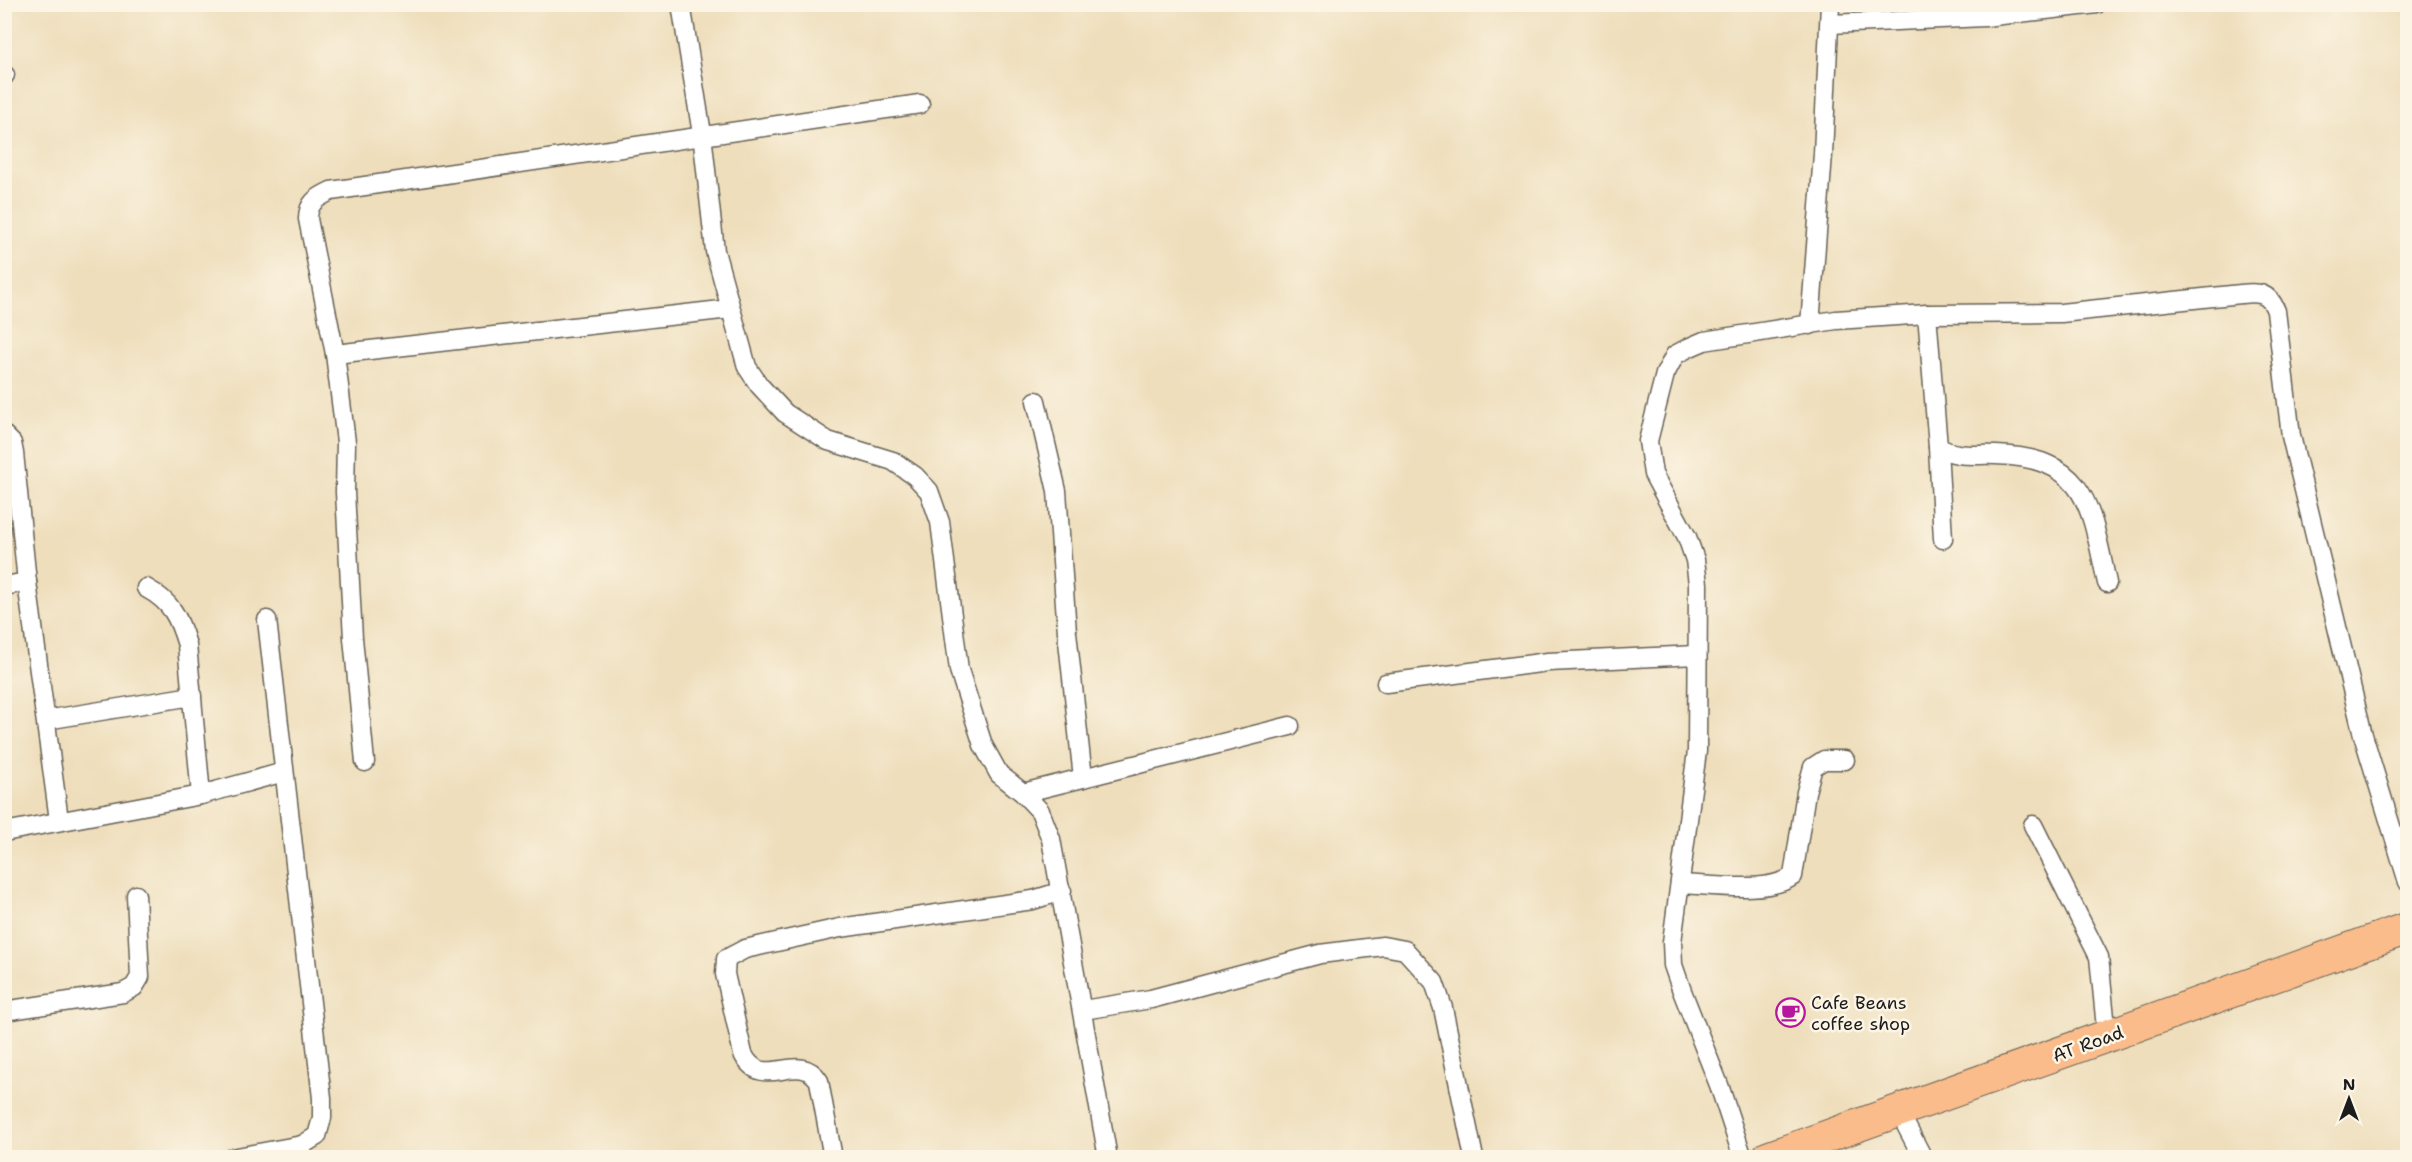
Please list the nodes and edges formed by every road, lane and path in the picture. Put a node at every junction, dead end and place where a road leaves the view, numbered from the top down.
1 (681, 4) edge
2 (1830, 4) edge
3 (2097, 4) edge
4 (1830, 24) junction
5 (920, 104) dead end
6 (702, 134) junction
7 (730, 309) junction
8 (1927, 314) junction
9 (1810, 325) junction
10 (335, 354) junction
11 (1036, 400) dead end
12 (4, 435) edge
13 (1938, 447) junction
14 (1943, 540) dead end
15 (27, 582) junction
16 (2107, 583) dead end
17 (4, 586) edge
18 (146, 588) dead end
19 (267, 620) dead end
20 (1696, 656) junction
21 (1386, 682) dead end
22 (192, 696) junction
23 (46, 720) junction
24 (1290, 726) dead end
25 (1845, 760) dead end
26 (365, 762) dead end
27 (284, 772) junction
28 (1083, 778) junction
29 (1023, 793) junction
30 (201, 795) junction
31 (60, 820) junction
32 (2033, 825) dead end
33 (4, 832) edge
34 (2408, 882) edge
35 (1680, 884) junction
36 (1062, 891) junction
37 (136, 895) dead end
38 (2408, 928) edge
39 (1083, 1010) junction
40 (4, 1011) edge
41 (2107, 1038) junction
42 (1899, 1112) junction
43 (256, 1155) edge
44 (232, 1158) edge
45 (833, 1158) edge
46 (1108, 1158) edge
47 (1474, 1158) edge
48 (1743, 1158) edge
49 (1767, 1158) edge
50 (1923, 1158) edge

1 - 6 street
2 - 4 street
3 - 4 street
4 - 9 street
5 - 6 street
6 - 7 street
6 - 10 street
7 - 10 street
7 - 29 street
8 - 9 street
8 - 13 street
8 - 34 street
9 - 20 street
10 - 26 street
11 - 28 street
12 - 15 street
13 - 14 street
13 - 16 street
15 - 17 street
15 - 23 street
18 - 22 street
19 - 27 street
20 - 21 street
20 - 35 street
22 - 23 street
22 - 30 street
23 - 31 street
24 - 28 street
25 - 35 street
27 - 30 street
27 - 43 street
28 - 29 street
29 - 36 street
30 - 31 street
31 - 33 street
32 - 41 street
35 - 48 street
36 - 39 street
36 - 45 street
37 - 40 street
38 - 41 highway, AT Road
39 - 46 street
39 - 47 street
41 - 42 highway, AT Road
42 - 49 highway, AT Road
42 - 50 street
43 - 44 street

